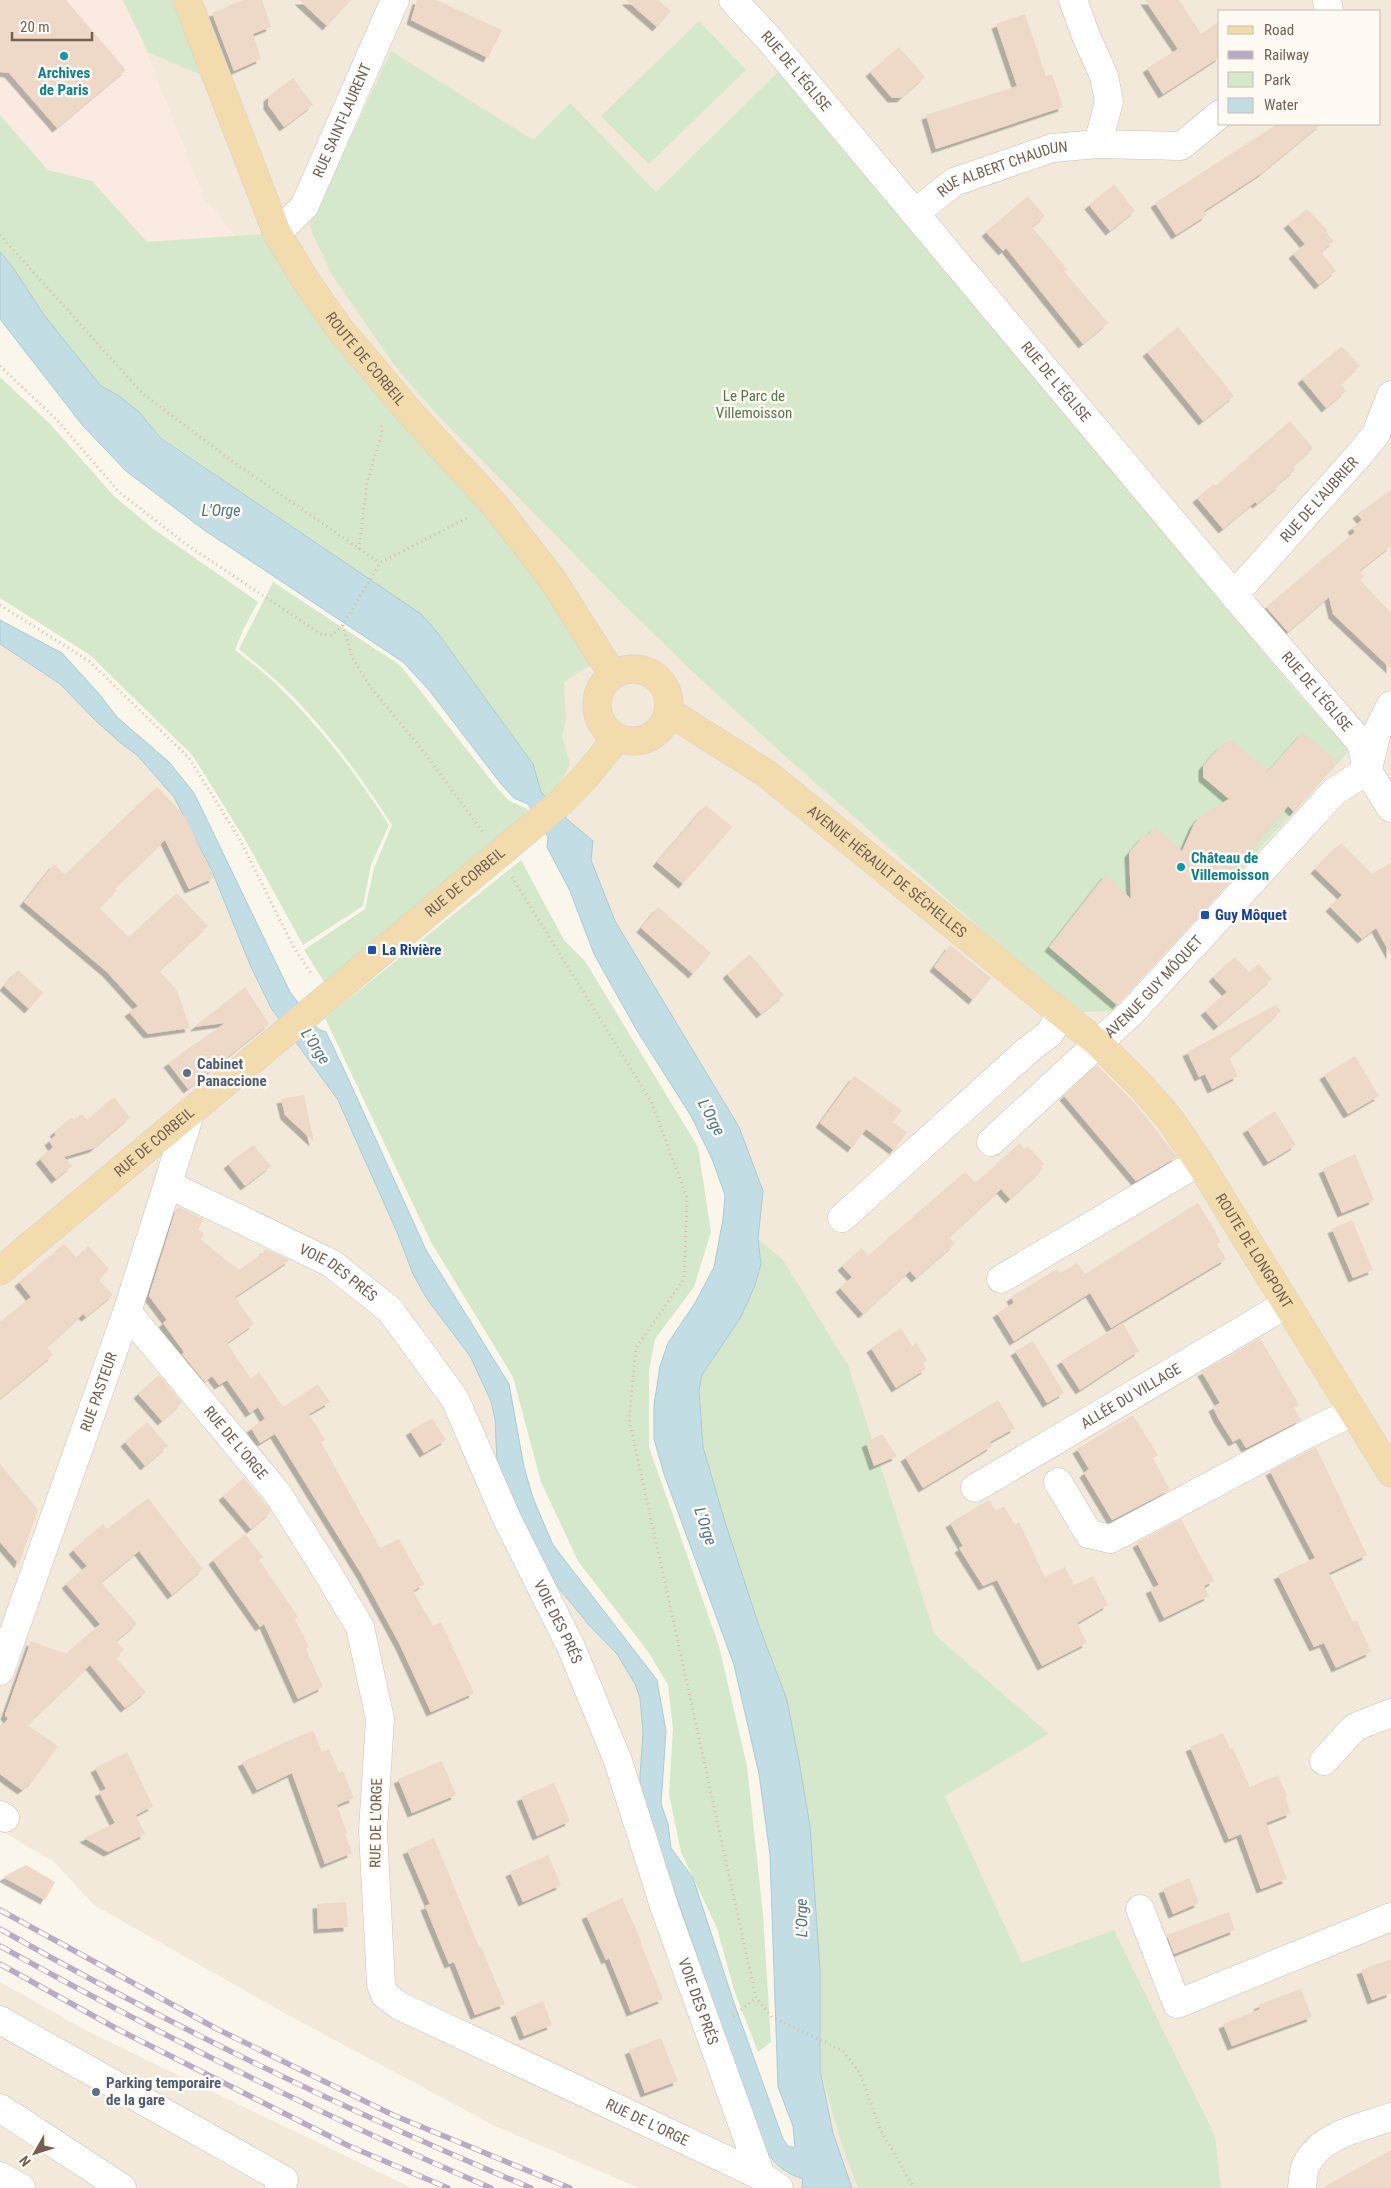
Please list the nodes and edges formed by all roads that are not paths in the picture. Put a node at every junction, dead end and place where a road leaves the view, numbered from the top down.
1 (187, 0) edge
2 (395, 0) edge
3 (732, 0) edge
4 (1073, 0) edge
5 (1218, 116) edge
6 (1098, 144) junction
7 (915, 213) junction
8 (277, 233) junction
9 (1391, 395) edge
10 (1234, 595) junction
11 (614, 675) junction
12 (1391, 705) edge
13 (668, 711) junction
14 (617, 738) junction
15 (1367, 770) junction
16 (1391, 808) edge
17 (1061, 1013) junction
18 (1099, 1044) junction
19 (191, 1111) junction
20 (991, 1142) dead end
21 (1199, 1162) junction
22 (169, 1185) junction
23 (842, 1218) dead end
24 (0, 1271) edge
25 (1001, 1279) dead end
26 (1287, 1304) junction
27 (128, 1312) junction
28 (1353, 1412) junction
29 (1391, 1473) edge
30 (1058, 1482) dead end
31 (975, 1488) dead end
32 (0, 1671) edge
33 (1391, 1712) edge
34 (1324, 1761) dead end
35 (1140, 1909) dead end
36 (1391, 1917) edge
37 (0, 2020) edge
38 (0, 2108) edge
39 (1391, 2117) edge
40 (0, 2176) edge
41 (770, 2182) edge
42 (21, 2188) edge
43 (122, 2188) edge
44 (279, 2188) edge
45 (1302, 2188) edge

1 - 8 main road, ROUTE DE CORBEIL
2 - 8 street, RUE SAINT-LAURENT
3 - 7 street, RUE DE L'ÉGLISE
4 - 6 street
5 - 6 street, RUE ALBERT CHAUDUN
6 - 7 street, RUE ALBERT CHAUDUN
7 - 10 street, RUE DE L'ÉGLISE
8 - 11 main road, ROUTE DE CORBEIL
9 - 10 street, RUE DE L'AUBRIER
10 - 15 street, RUE DE L'ÉGLISE
11 - 13 main road
11 - 14 main road
12 - 15 street
13 - 14 main road
13 - 17 main road, AVENUE HÉRAULT DE SÉCHELLES
14 - 19 main road, RUE DE CORBEIL
15 - 16 street
15 - 18 street, AVENUE GUY MÔQUET
17 - 18 main road, AVENUE HÉRAULT DE SÉCHELLES
17 - 23 street
18 - 20 street, AVENUE GUY MÔQUET
18 - 21 main road, ROUTE DE LONGPONT
19 - 22 street, RUE PASTEUR
19 - 24 main road, RUE DE CORBEIL
21 - 25 street
21 - 26 main road, ROUTE DE LONGPONT
22 - 27 street, RUE PASTEUR
22 - 41 street, VOIE DES PRÉS
26 - 28 main road, ROUTE DE LONGPONT
26 - 31 street, ALLÉE DU VILLAGE
27 - 32 street, RUE PASTEUR
27 - 41 street, RUE DE L'ORGE
28 - 29 main road, ROUTE DE LONGPONT
28 - 30 street
33 - 34 street
35 - 36 street
37 - 44 street
38 - 43 street
39 - 45 street
40 - 42 street

